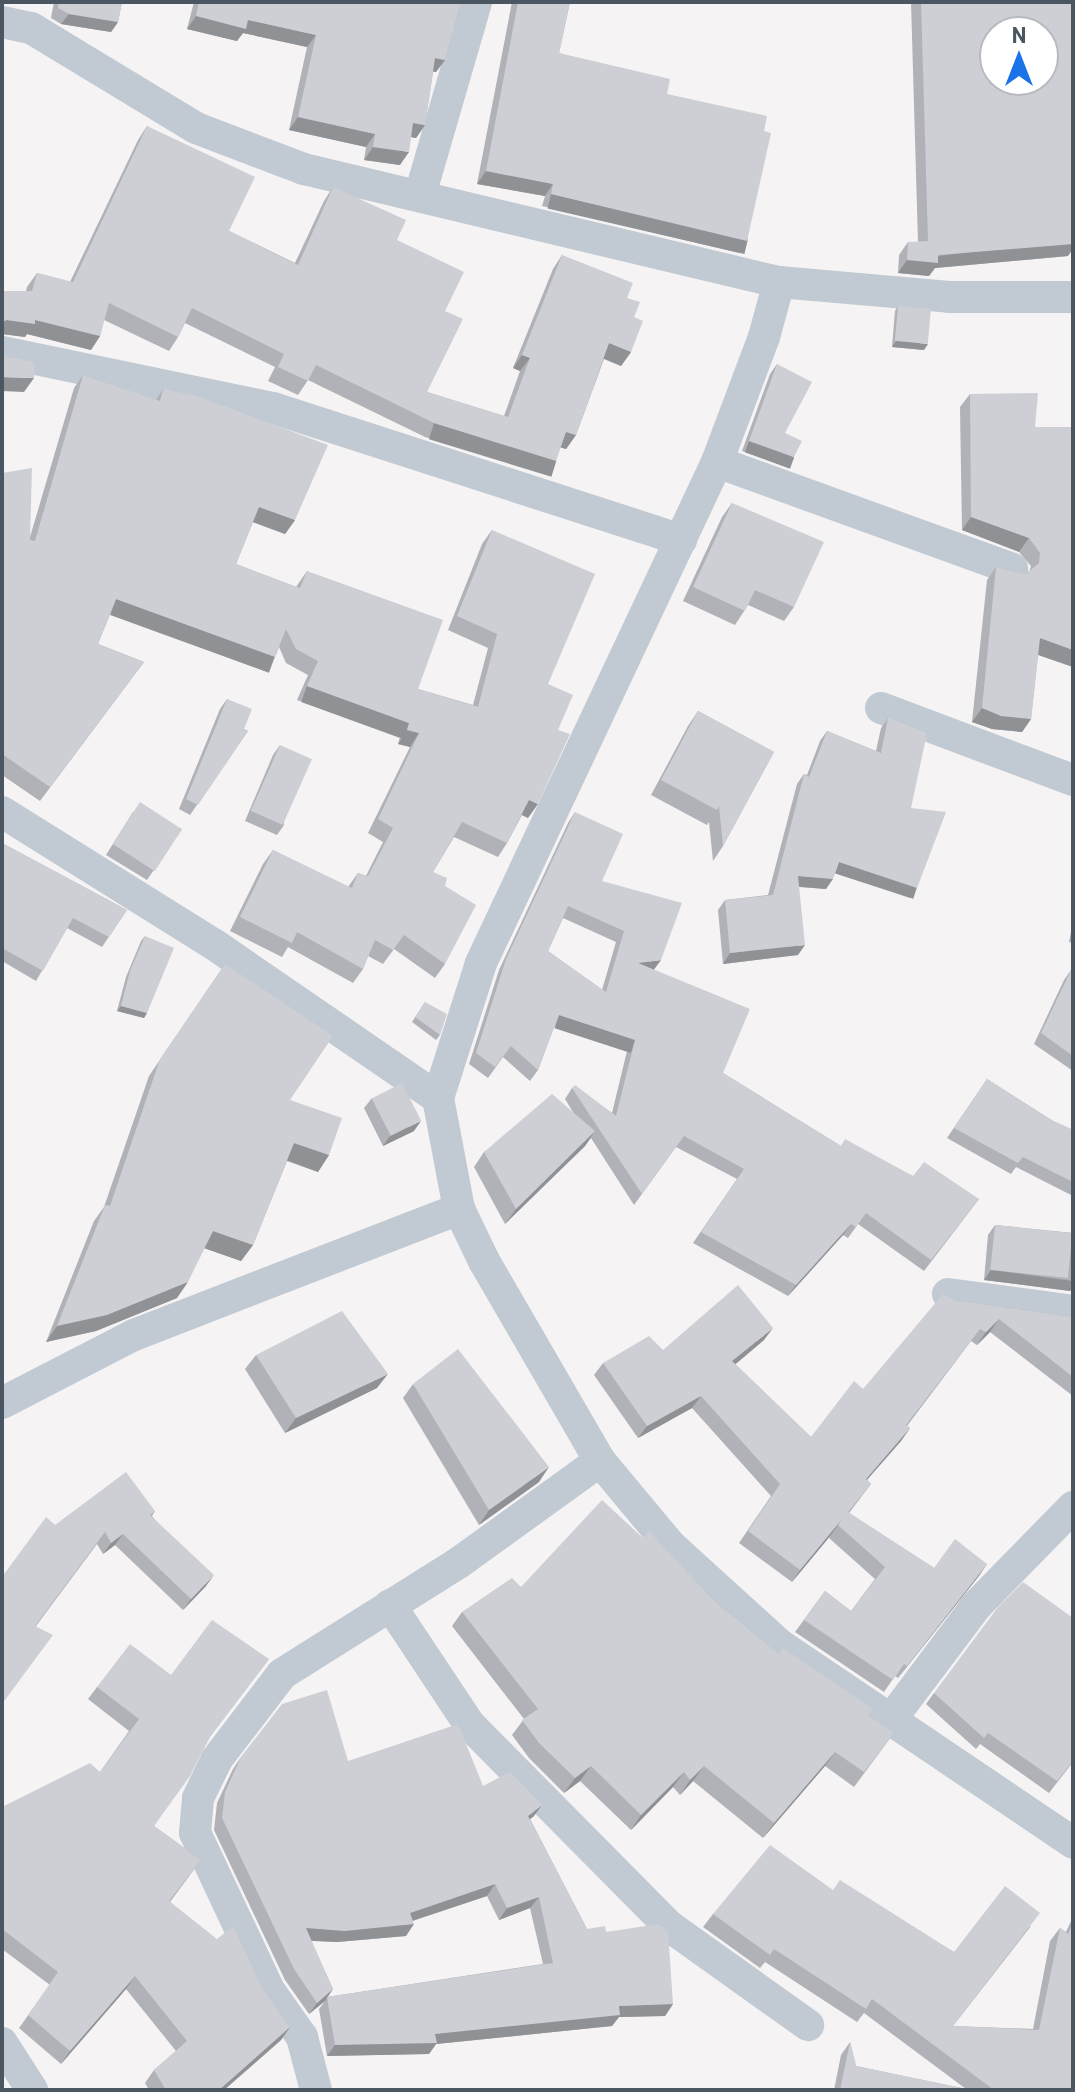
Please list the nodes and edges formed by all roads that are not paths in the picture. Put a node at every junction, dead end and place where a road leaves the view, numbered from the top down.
1 (476, 2) edge
2 (2, 22) edge
3 (420, 195) junction
4 (779, 282) junction
5 (1073, 297) edge
6 (2, 352) edge
7 (717, 462) junction
8 (681, 540) junction
9 (1012, 569) edge
10 (881, 708) dead end
11 (1073, 780) edge
12 (2, 812) edge
13 (438, 1098) junction
14 (459, 1209) junction
15 (948, 1294) edge
16 (1073, 1311) edge
17 (2, 1403) edge
18 (600, 1461) junction
19 (1073, 1507) edge
20 (390, 1605) junction
21 (892, 1718) junction
22 (1073, 1843) edge
23 (808, 2025) dead end
24 (316, 2090) edge

1 - 3 street
2 - 3 street
3 - 4 street
4 - 5 street
4 - 7 street
6 - 8 street
7 - 8 street
7 - 9 street
8 - 13 street
10 - 11 street
12 - 13 street
13 - 14 street
14 - 17 street
14 - 18 street
15 - 16 street
18 - 20 street
18 - 21 street
19 - 21 street
20 - 23 street
20 - 24 street
21 - 22 street

